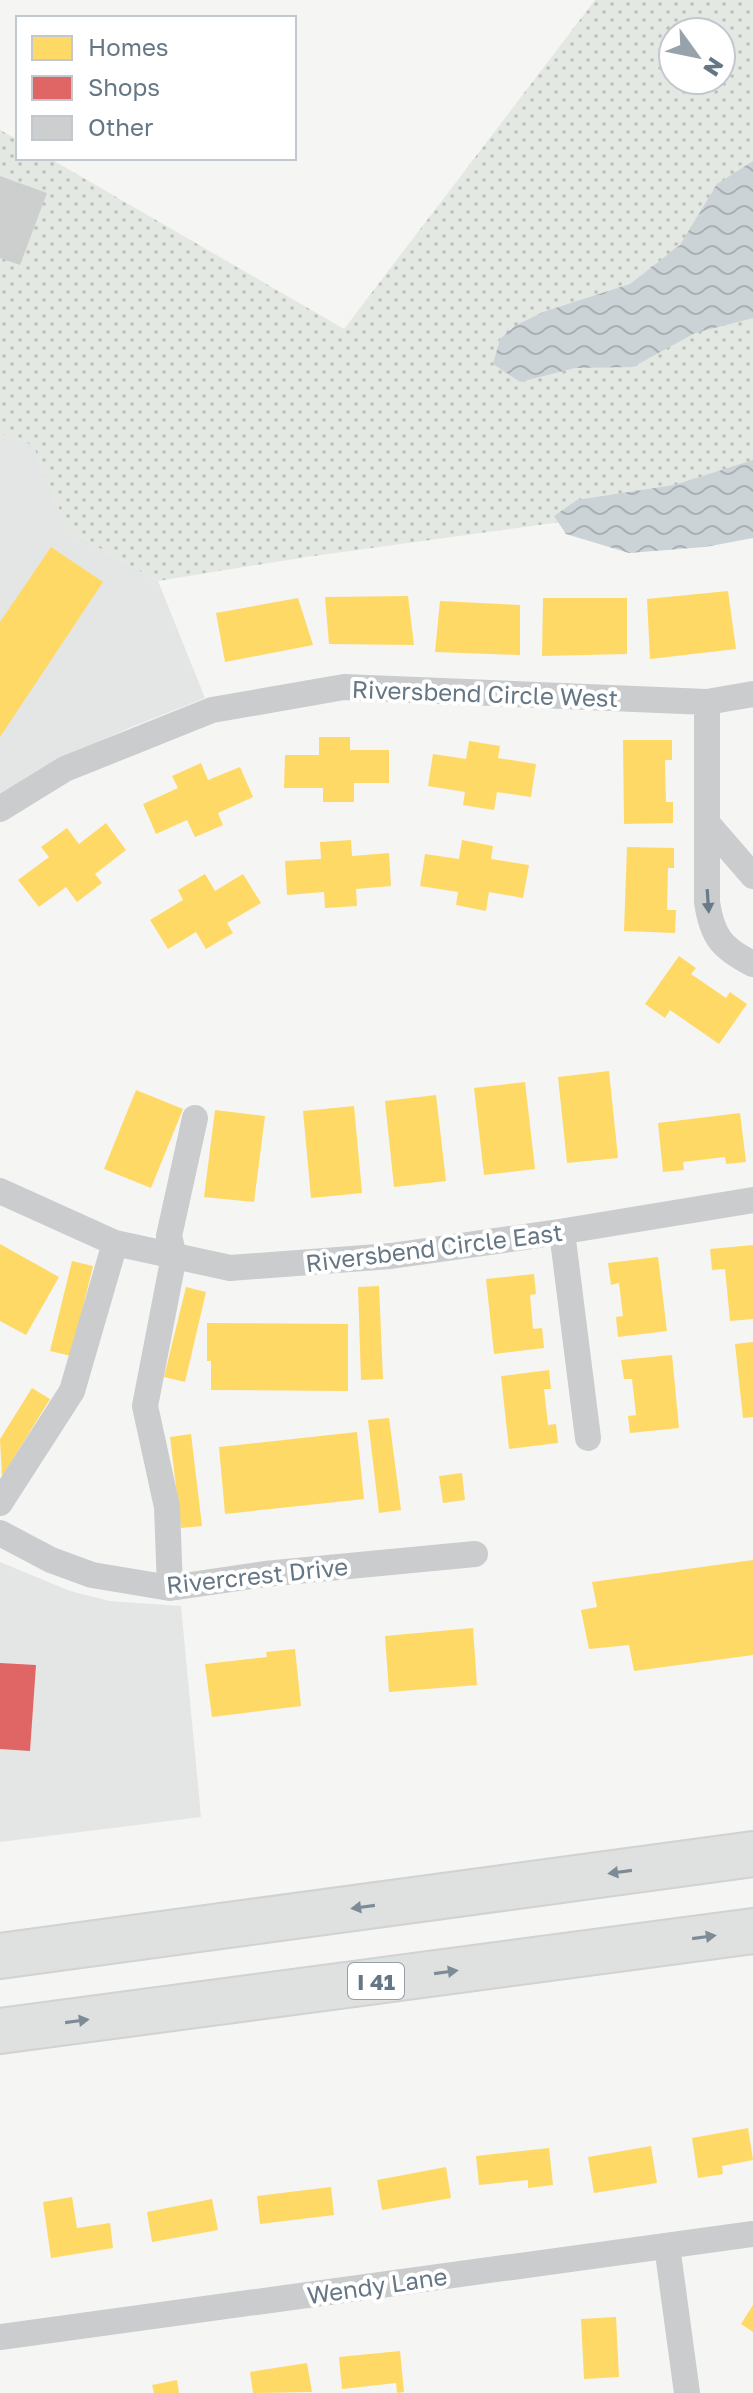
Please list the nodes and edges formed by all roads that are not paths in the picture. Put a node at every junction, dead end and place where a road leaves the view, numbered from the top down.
1 (753, 694) edge
2 (707, 702) junction
3 (0, 809) edge
4 (707, 823) junction
5 (753, 876) edge
6 (753, 964) edge
7 (195, 1118) dead end
8 (0, 1191) edge
9 (753, 1200) edge
10 (562, 1232) junction
11 (115, 1243) junction
12 (174, 1256) junction
13 (588, 1438) dead end
14 (0, 1503) edge
15 (0, 1533) edge
16 (475, 1554) dead end
17 (170, 1588) junction
18 (753, 1854) edge
19 (753, 1931) edge
20 (0, 1932) edge
21 (107, 1941) junction
22 (0, 1956) edge
23 (0, 2031) edge
24 (753, 2234) edge
25 (667, 2246) junction
26 (0, 2337) edge
27 (687, 2393) edge

1 - 2 street, Riversbend Circle West
2 - 3 street, Riversbend Circle West
2 - 4 street
4 - 5 street
4 -> 6 street
7 - 12 street
8 - 11 street
9 - 10 street, Riversbend Circle East
10 - 12 street, Riversbend Circle East
10 - 13 street
11 - 12 street, Riversbend Circle East
11 - 14 street
12 - 17 street
15 - 17 street, Rivercrest Drive
16 - 17 street, Rivercrest Drive
18 -> 21 highway
23 -> 19 highway, I 41
20 - 21 highway
21 - 22 highway
24 - 25 street, Wendy Lane
25 - 26 street, Wendy Lane
25 - 27 street

